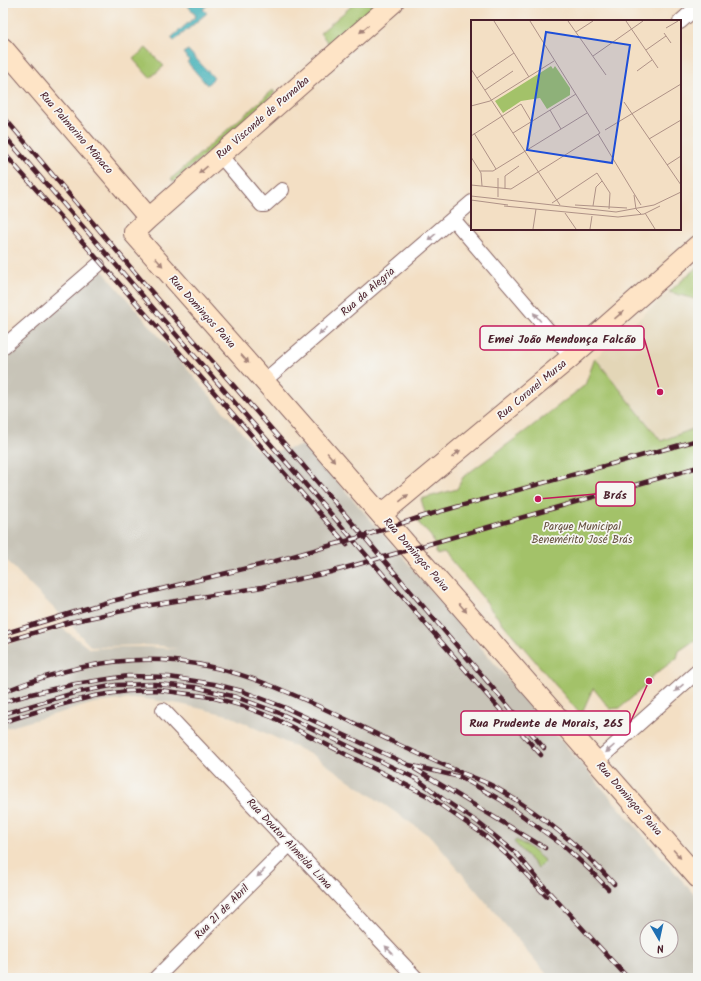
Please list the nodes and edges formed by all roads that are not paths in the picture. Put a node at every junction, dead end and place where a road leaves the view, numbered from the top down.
1 (393, 3) edge
2 (698, 6) edge
3 (681, 21) edge
4 (3, 48) edge
5 (220, 155) junction
6 (282, 190) dead end
7 (471, 203) edge
8 (149, 218) junction
9 (453, 219) junction
10 (133, 233) joint
11 (698, 245) edge
12 (98, 265) dead end
13 (3, 347) edge
14 (571, 357) junction
15 (264, 381) junction
16 (381, 516) junction
17 (698, 671) edge
18 (163, 710) dead end
19 (597, 761) junction
20 (289, 845) junction
21 (698, 878) edge
22 (156, 978) edge
23 (416, 978) edge

1 -> 5 street, Rua Visconde de Parnaíba
2 - 3 street
4 - 8 street, Rua Palmorino Mônaco
5 - 6 street
5 -> 8 street, Rua Visconde de Parnaíba
7 - 9 street, Rua da Alegria
8 - 10 street, Rua Visconde de Parnaíba
14 -> 9 street
9 -> 15 street, Rua da Alegria
10 -> 15 street, Rua Domingos Paiva
14 -> 11 street, Rua Coronel Mursa
12 - 13 street
16 -> 14 street, Rua Coronel Mursa
15 -> 16 street, Rua Domingos Paiva
16 -> 19 street, Rua Domingos Paiva
17 -> 19 street
18 - 20 street, Rua Doutor Almeida Lima
19 -> 21 street, Rua Domingos Paiva
20 -> 22 street, Rua 21 de Abril
23 -> 20 street, Rua Doutor Almeida Lima

